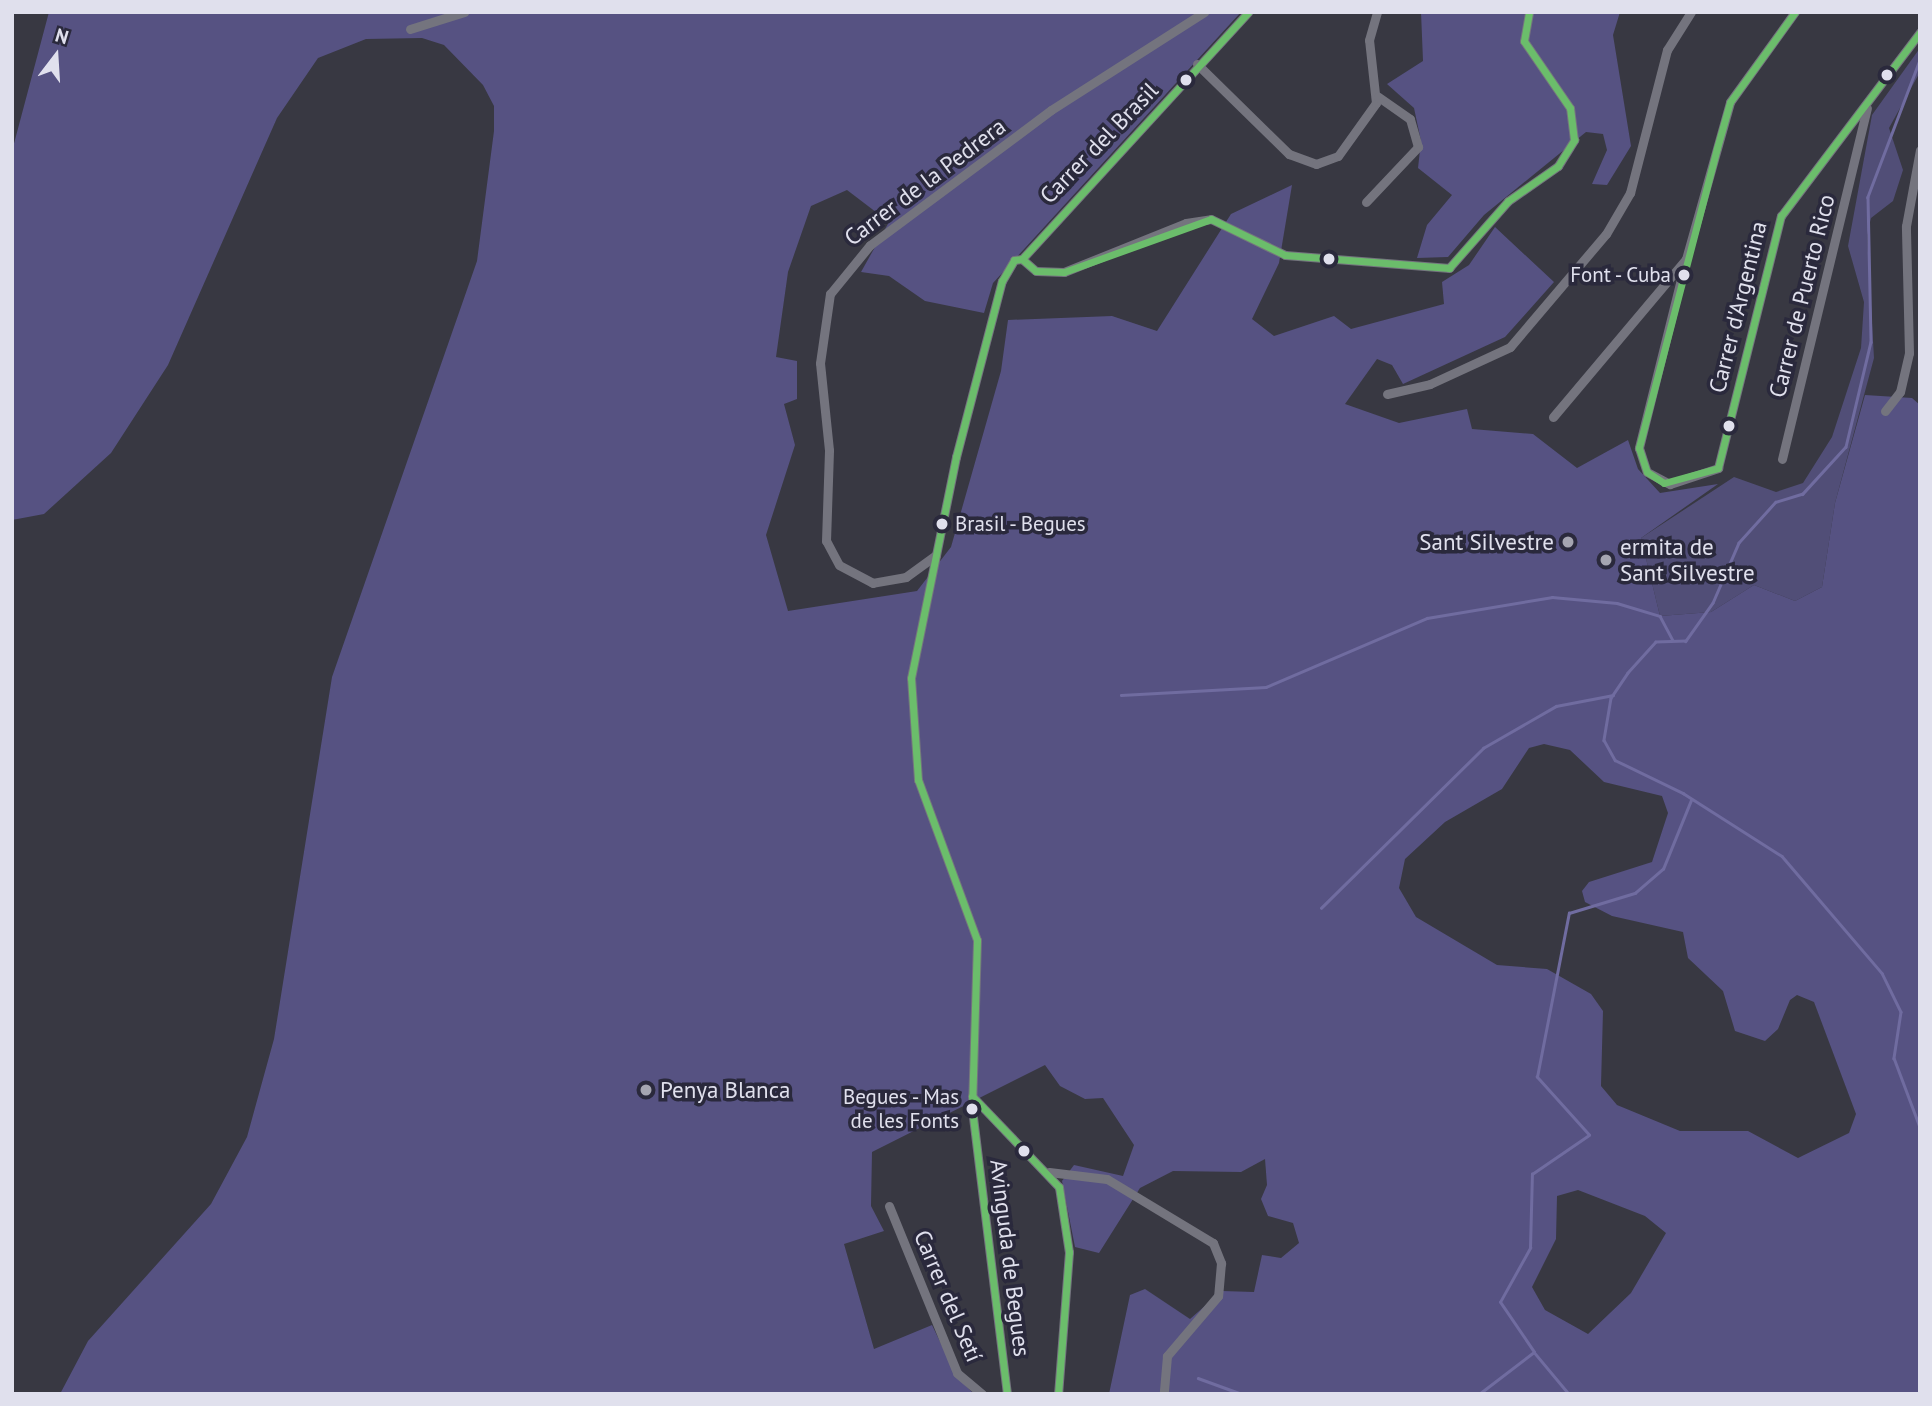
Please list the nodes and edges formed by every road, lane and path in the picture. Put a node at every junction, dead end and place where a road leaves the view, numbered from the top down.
1 (464, 12) edge
2 (1204, 12) edge
3 (1248, 12) edge
4 (1377, 12) edge
5 (1529, 12) edge
6 (1691, 12) edge
7 (1795, 12) edge
8 (410, 29) dead end
9 (1920, 32) edge
10 (1197, 64) junction
11 (1378, 97) junction
12 (1869, 103) junction
13 (1849, 128) junction
14 (1859, 142) junction
15 (1920, 150) edge
16 (1366, 202) dead end
17 (1686, 259) junction
18 (1023, 263) junction
19 (1909, 353) junction
20 (1920, 359) edge
21 (1388, 394) dead end
22 (1885, 411) dead end
23 (1553, 417) dead end
24 (1782, 459) dead end
25 (937, 554) junction
26 (972, 1096) junction
27 (1049, 1172) junction
28 (889, 1206) dead end
29 (982, 1394) edge
30 (1007, 1394) edge
31 (1058, 1394) edge
32 (1164, 1394) edge

1 - 8 street
2 - 25 street, Carrer de la Pedrera
3 - 10 street, Carrer del Brasil
4 - 11 street
5 - 18 street
6 - 21 street
7 - 17 street
9 - 12 street, Carrer d'Argentina
10 - 11 street
10 - 18 street, Carrer del Brasil
11 - 16 street
12 - 13 street, Carrer d'Argentina
12 - 14 street, Carrer de Puerto Rico
13 - 14 street
13 - 17 street, Carrer d'Argentina
14 - 24 street, Carrer de Puerto Rico
15 - 19 street
17 - 23 street
18 - 25 street, Carrer del Brasil
19 - 20 street
19 - 22 street
25 - 26 street, Avinguda de Begues
26 - 27 street
26 - 30 street, Avinguda de Begues
27 - 31 street
27 - 32 street
28 - 29 street, Carrer del Setí

